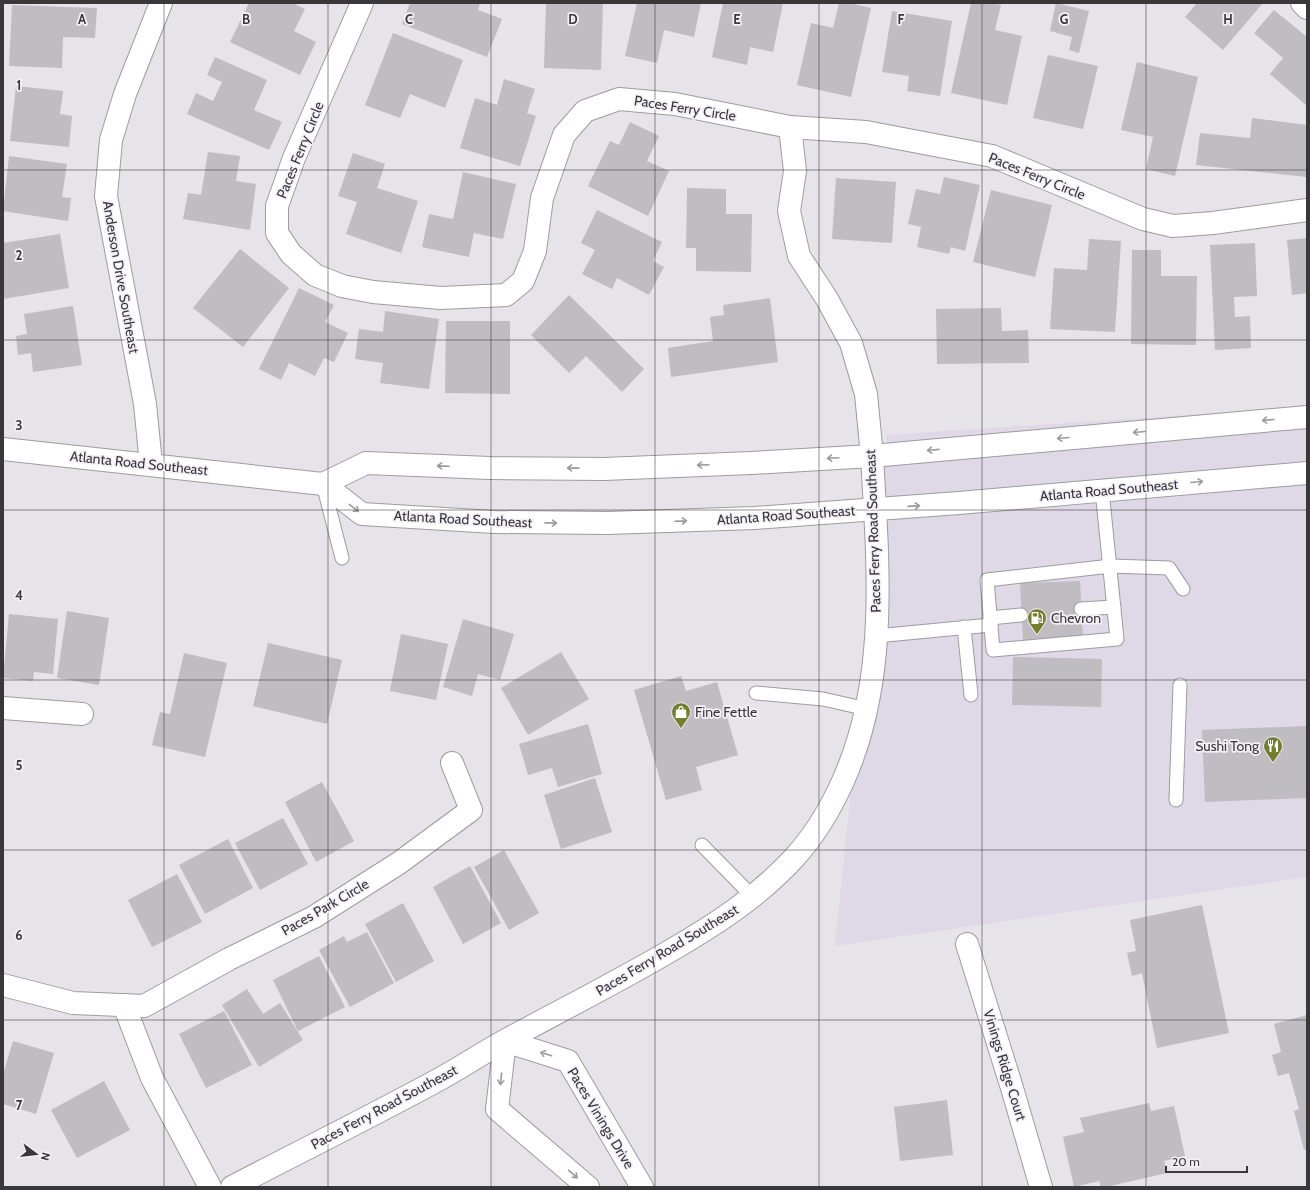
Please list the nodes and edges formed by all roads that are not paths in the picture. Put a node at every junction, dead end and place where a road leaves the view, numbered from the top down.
1 (161, 3) edge
2 (362, 3) edge
3 (1302, 3) edge
4 (1307, 8) edge
5 (790, 127) junction
6 (1307, 210) edge
7 (1307, 417) edge
8 (3, 449) edge
9 (872, 456) junction
10 (151, 464) junction
11 (1307, 473) edge
12 (323, 484) junction
13 (1102, 490) junction
14 (875, 509) junction
15 (342, 558) dead end
16 (1111, 566) junction
17 (1182, 589) dead end
18 (1114, 606) junction
19 (1082, 609) dead end
20 (1021, 615) dead end
21 (990, 621) junction
22 (964, 627) junction
23 (876, 636) junction
24 (1180, 685) dead end
25 (756, 693) dead end
26 (971, 695) dead end
27 (3, 708) edge
28 (867, 709) junction
29 (82, 714) dead end
30 (452, 763) dead end
31 (1176, 800) dead end
32 (702, 845) dead end
33 (753, 897) junction
34 (967, 944) dead end
35 (3, 985) edge
36 (124, 1005) junction
37 (505, 1040) junction
38 (210, 1187) edge
39 (232, 1187) edge
40 (588, 1187) edge
41 (642, 1187) edge
42 (1041, 1187) edge

1 - 10 street, Anderson Drive Southeast
2 - 5 street, Paces Ferry Circle
3 - 4 street
5 - 6 street, Paces Ferry Circle
5 - 9 street, Paces Ferry Road Southeast
7 -> 9 street
8 - 10 street, Atlanta Road Southeast
9 -> 12 street
9 - 14 street, Paces Ferry Road Southeast
10 - 12 street, Atlanta Road Southeast
13 -> 11 street, Atlanta Road Southeast
12 -> 14 street, Atlanta Road Southeast
12 - 15 lane
14 -> 13 street, Atlanta Road Southeast
13 - 16 lane
14 - 23 street, Paces Ferry Road Southeast
16 - 17 lane
16 - 18 lane
16 - 21 lane
18 - 19 lane
18 - 21 lane
20 - 21 lane
21 - 22 lane
22 - 23 lane
22 - 26 lane
23 - 28 street, Paces Ferry Road Southeast
24 - 31 lane
25 - 28 lane
27 - 29 street
28 - 33 street, Paces Ferry Road Southeast
30 - 36 street, Paces Park Circle
32 - 33 lane
33 - 37 street, Paces Ferry Road Southeast
34 - 42 street, Vinings Ridge Court
35 - 36 street, Paces Park Circle
36 - 38 street
37 - 39 street, Paces Ferry Road Southeast
37 -> 40 street
41 -> 37 street, Paces Vinings Drive

